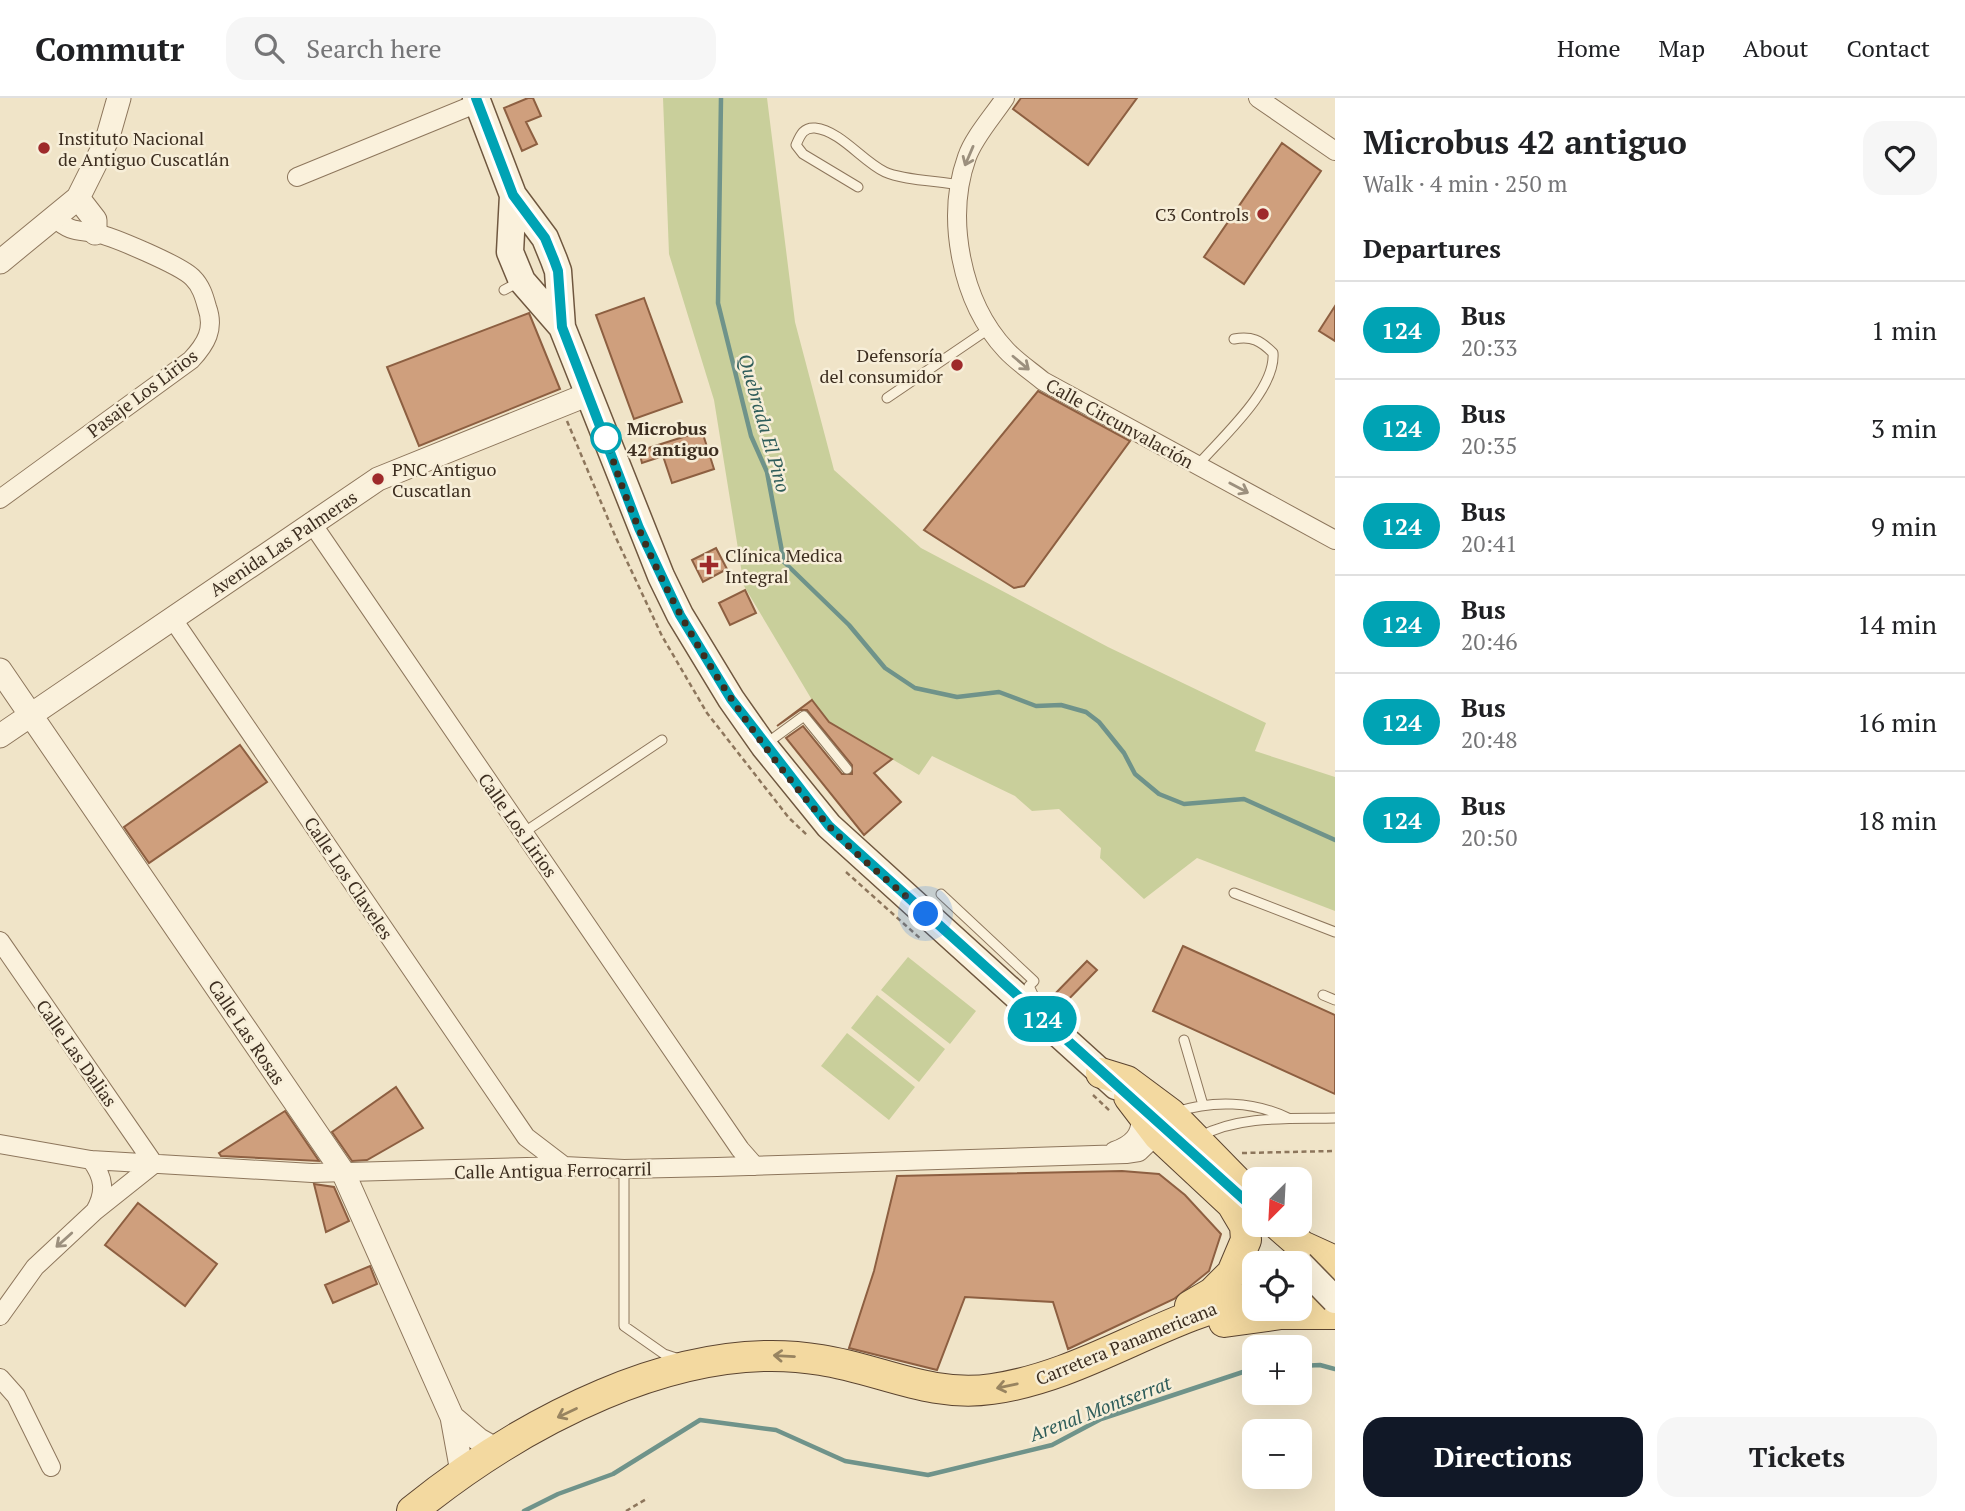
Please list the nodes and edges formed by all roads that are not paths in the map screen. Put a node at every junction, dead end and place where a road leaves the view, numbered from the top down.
1 (119, 98) edge
2 (1005, 98) edge
3 (1258, 98) edge
4 (477, 100) edge
5 (1335, 151) edge
6 (297, 177) dead end
7 (960, 185) junction
8 (858, 187) dead end
9 (78, 198) junction
10 (509, 205) junction
11 (56, 219) junction
12 (95, 233) junction
13 (545, 238) junction
14 (510, 251) junction
15 (0, 262) edge
16 (558, 271) junction
17 (513, 285) junction
18 (562, 327) junction
19 (990, 328) junction
20 (1234, 339) dead end
21 (589, 394) junction
22 (887, 398) dead end
23 (1197, 466) junction
24 (0, 499) edge
25 (311, 522) junction
26 (1335, 540) edge
27 (172, 618) junction
28 (0, 670) edge
29 (30, 715) junction
30 (0, 736) edge
31 (662, 740) dead end
32 (764, 746) junction
33 (847, 769) dead end
34 (523, 833) junction
35 (1234, 893) dead end
36 (941, 894) dead end
37 (1335, 932) edge
38 (0, 941) edge
39 (1323, 995) dead end
40 (1335, 1000) edge
41 (1044, 1021) junction
42 (1184, 1040) dead end
43 (1101, 1073) junction
44 (1203, 1105) junction
45 (1242, 1105) junction
46 (1153, 1117) junction
47 (1335, 1118) edge
48 (1290, 1119) junction
49 (1250, 1122) junction
50 (726, 1125) junction
51 (526, 1137) junction
52 (1194, 1140) junction
53 (0, 1144) edge
54 (1107, 1154) junction
55 (91, 1160) junction
56 (154, 1164) junction
57 (564, 1166) junction
58 (755, 1166) junction
59 (716, 1167) junction
60 (519, 1169) junction
61 (624, 1169) junction
62 (342, 1172) junction
63 (1242, 1194) edge
64 (1242, 1196) edge
65 (95, 1211) junction
66 (1276, 1237) edge
67 (1291, 1237) edge
68 (1289, 1251) edge
69 (1335, 1261) edge
70 (1312, 1276) edge
71 (1335, 1283) edge
72 (1312, 1287) edge
73 (1242, 1300) edge
74 (1335, 1300) edge
75 (1335, 1314) edge
76 (0, 1317) edge
77 (1094, 1357) junction
78 (694, 1364) junction
79 (1057, 1373) junction
80 (0, 1378) edge
81 (452, 1417) junction
82 (495, 1449) junction
83 (51, 1467) dead end
84 (462, 1472) junction
85 (412, 1511) edge

1 - 9 street
2 -> 7 street, Calle Circunvalación
3 - 5 street
4 - 6 street
4 - 10 main road
7 - 8 lane
7 - 19 street, Calle Circunvalación
9 - 11 street
9 - 12 street
10 - 13 main road
10 - 14 main road
11 - 12 street, Pasaje Los Lirios
11 - 15 street
12 - 24 street, Pasaje Los Lirios
13 - 14 main road
13 - 16 main road
14 - 17 main road
16 - 17 main road
16 - 18 main road
17 - 18 main road
18 - 21 main road
19 - 22 lane
19 -> 23 street, Calle Circunvalación
20 - 23 lane
21 - 25 street, Avenida Las Palmeras
21 - 32 main road
23 -> 26 street, Calle Circunvalación
25 - 27 street, Avenida Las Palmeras
25 - 34 street, Calle Los Lirios
27 - 29 street, Avenida Las Palmeras
27 - 51 street, Calle Los Claveles
28 - 29 street, Calle Las Rosas
29 - 30 street, Avenida Las Palmeras
29 - 62 street, Calle Las Rosas
31 - 34 lane
32 - 33 lane
32 - 41 main road
34 - 50 street, Calle Los Lirios
35 - 37 lane
36 - 41 lane
38 - 56 street, Calle Las Dalias
39 - 40 lane
41 - 43 main road
42 - 44 lane
43 - 46 main road
43 - 46 main road
44 - 45 lane
44 - 46 lane
45 - 48 lane
45 - 49 lane
46 - 52 main road
46 - 52 main road
46 - 54 street, Calle Antigua Ferrocarril
46 - 54 street, Calle Antigua Ferrocarril
46 - 64 main road
46 - 77 main road
47 - 48 lane
48 - 49 lane
49 - 52 lane
50 - 58 street, Calle Los Lirios
50 - 59 street
51 - 57 street, Calle Los Claveles
51 - 60 street
52 - 63 main road
53 - 55 street, Calle Antigua Ferrocarril
54 - 58 street, Calle Antigua Ferrocarril
55 - 56 street, Calle Antigua Ferrocarril
55 - 65 street
56 - 62 street, Calle Antigua Ferrocarril
56 - 65 street
57 - 60 street, Calle Antigua Ferrocarril
57 - 61 street, Calle Antigua Ferrocarril
58 - 59 street, Calle Antigua Ferrocarril
59 - 61 street, Calle Antigua Ferrocarril
60 - 62 street, Calle Antigua Ferrocarril
61 - 78 lane
62 - 81 street, Calle Las Rosas
65 -> 76 street
66 - 68 main road
67 - 69 main road
70 - 74 main road, bridge
71 - 72 main road
73 - 77 main road, Carretera Panamericana
75 - 79 main road
77 - 79 main road, Carretera Panamericana
79 -> 78 main road, Carretera Panamericana
78 -> 82 main road, Carretera Panamericana
80 - 83 street
81 - 82 street, Calle Las Rosas
81 - 84 street, Calle Las Rosas
82 - 84 main road, Carretera Panamericana
84 - 85 main road, Carretera Panamericana

